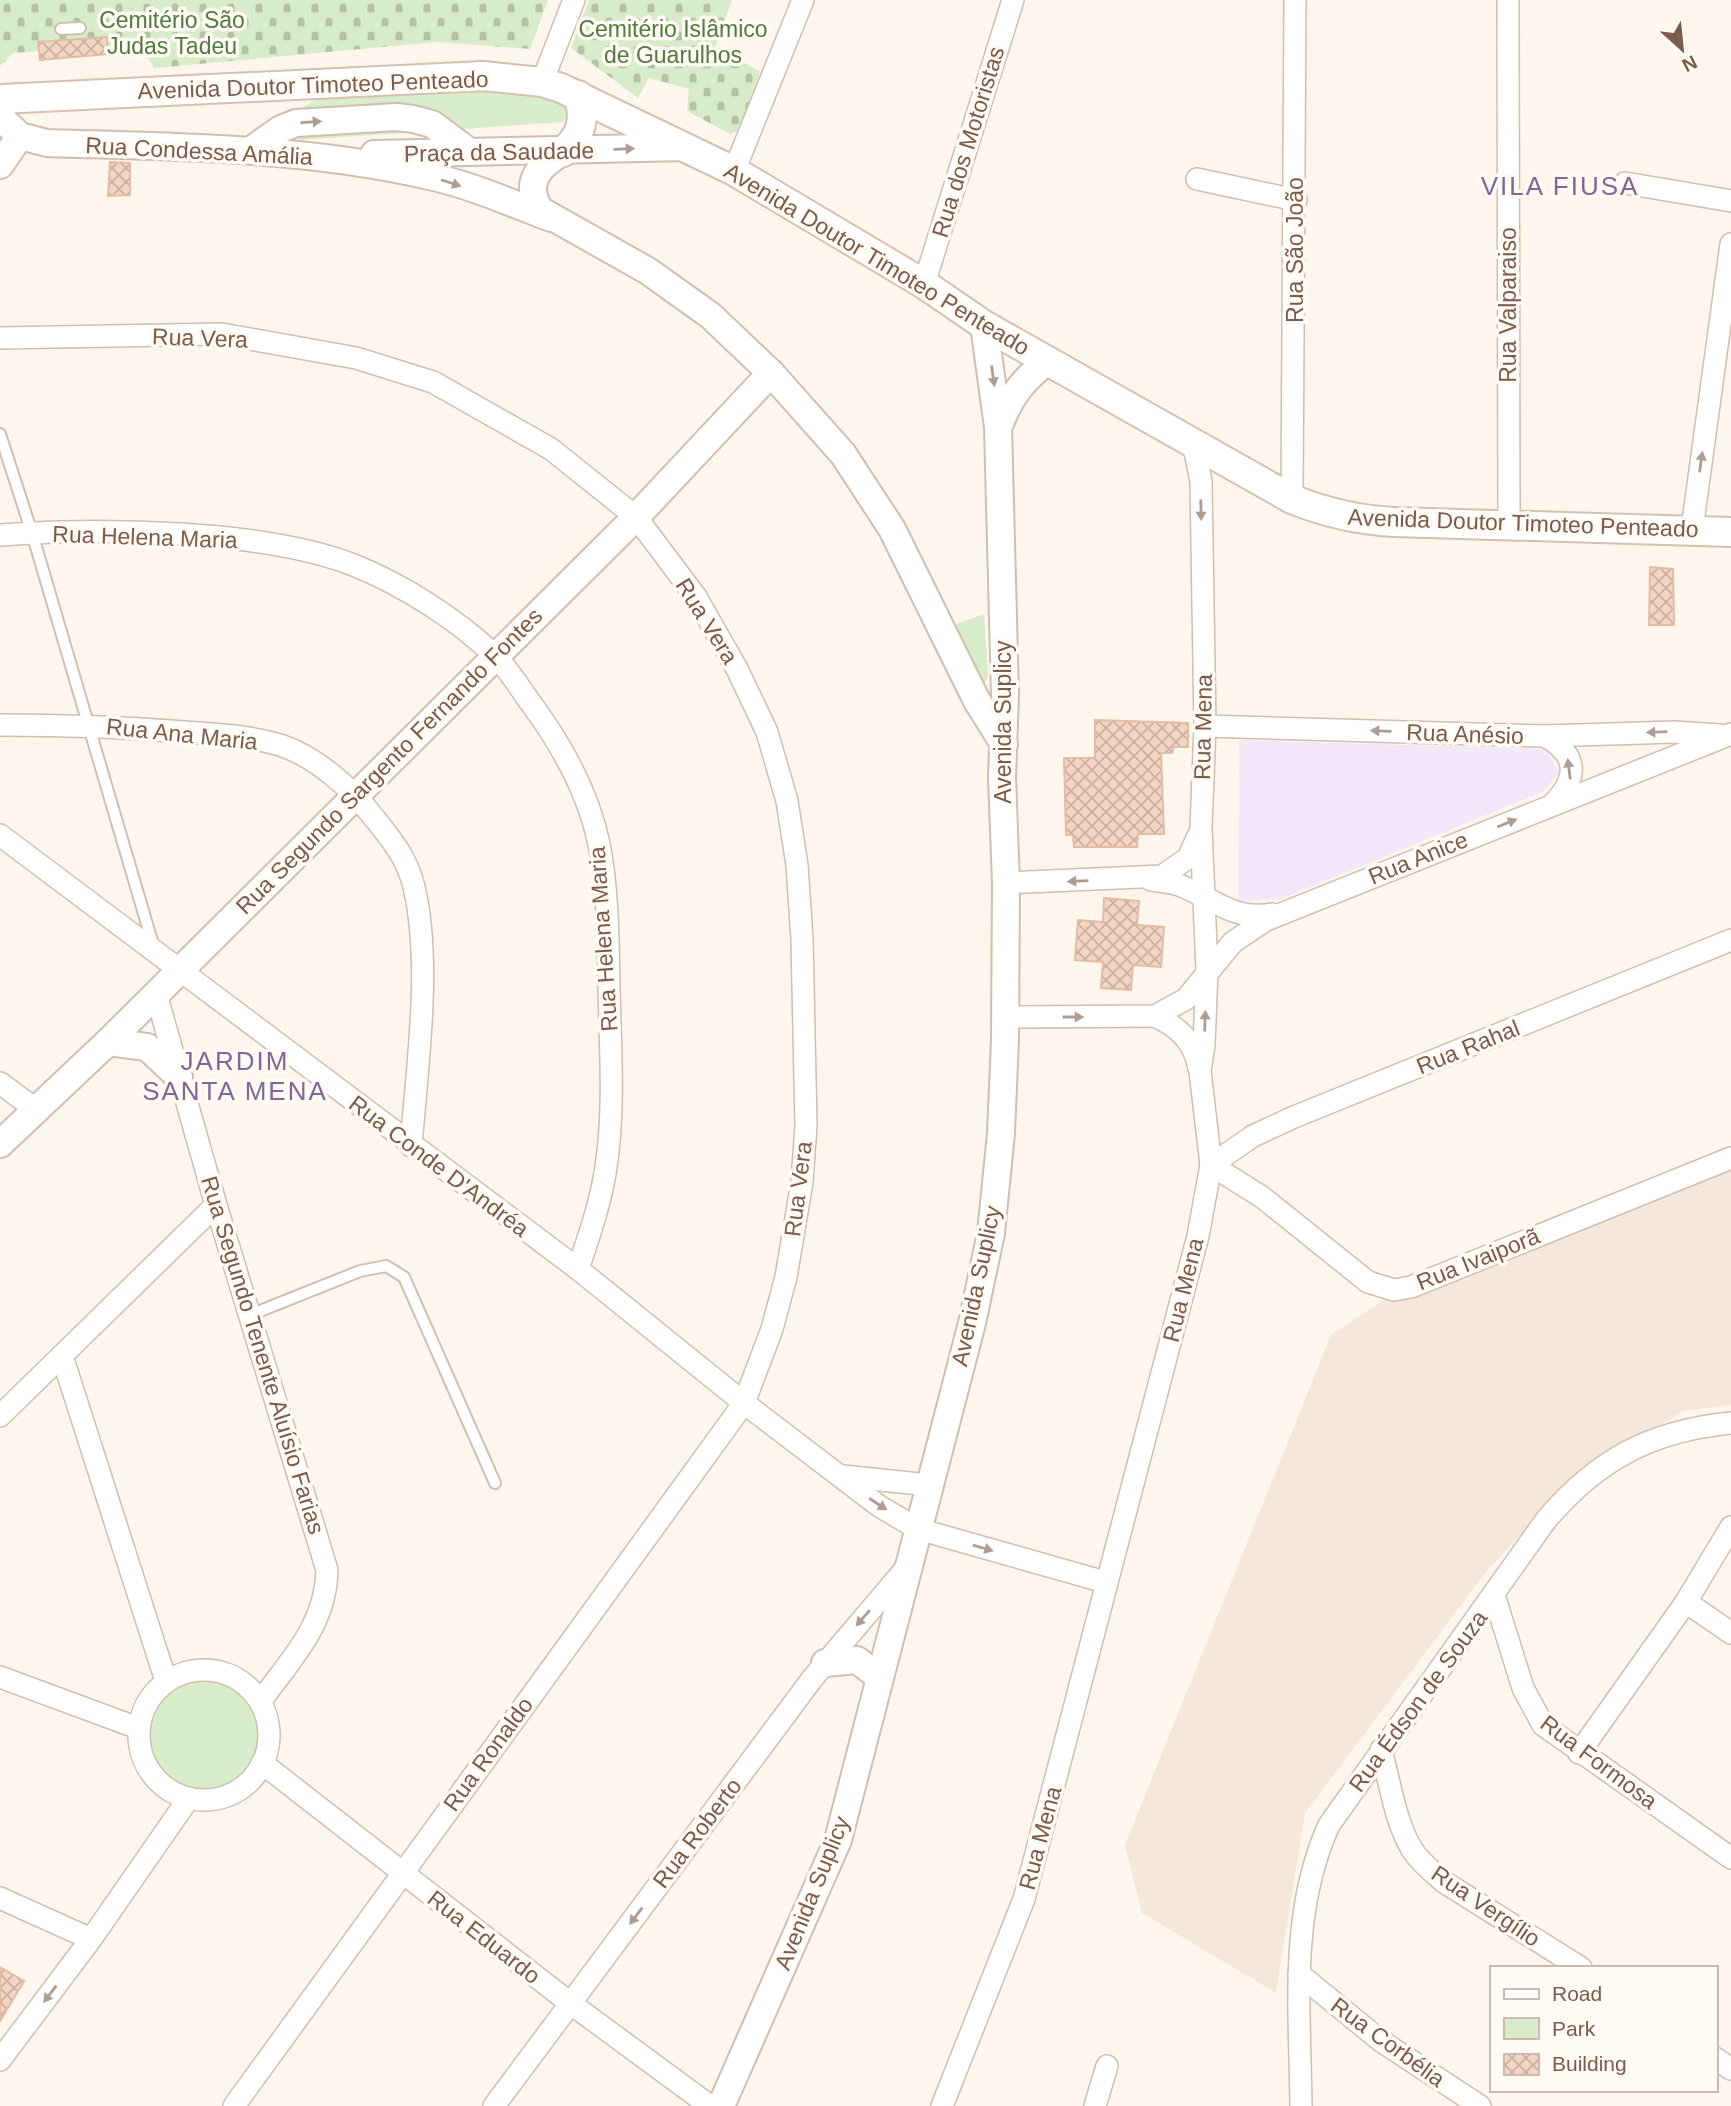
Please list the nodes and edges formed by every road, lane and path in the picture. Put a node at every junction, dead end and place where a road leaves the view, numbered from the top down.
1 (574, 0) edge
2 (803, 0) edge
3 (1013, 0) edge
4 (1295, 0) edge
5 (1508, 0) edge
6 (80, 28) dead end
7 (61, 29) dead end
8 (542, 82) junction
9 (578, 95) junction
10 (0, 99) edge
11 (0, 117) edge
12 (20, 136) junction
13 (686, 147) junction
14 (251, 150) junction
15 (467, 150) junction
16 (563, 152) junction
17 (312, 156) junction
18 (0, 165) edge
19 (734, 171) junction
20 (1197, 179) dead end
21 (1625, 183) dead end
22 (1296, 200) junction
23 (1731, 201) edge
24 (552, 218) junction
25 (1731, 244) edge
26 (924, 284) junction
27 (984, 325) junction
28 (0, 338) edge
29 (1048, 361) junction
30 (771, 373) junction
31 (998, 427) junction
32 (0, 434) edge
33 (1193, 442) junction
34 (1292, 499) junction
35 (636, 517) junction
36 (1509, 526) junction
37 (1692, 529) junction
38 (1731, 532) edge
39 (32, 533) junction
40 (0, 535) edge
41 (495, 656) junction
42 (0, 725) edge
43 (89, 725) junction
44 (1205, 726) junction
45 (1545, 736) junction
46 (1729, 740) edge
47 (1004, 744) junction
48 (356, 795) junction
49 (1552, 805) junction
50 (1201, 828) junction
51 (0, 835) edge
52 (1146, 879) junction
53 (1006, 883) junction
54 (1205, 899) junction
55 (1284, 912) junction
56 (1731, 940) edge
57 (156, 954) junction
58 (177, 971) junction
59 (1207, 971) junction
60 (156, 994) junction
61 (1156, 1016) junction
62 (1005, 1017) junction
63 (108, 1042) junction
64 (1200, 1071) junction
65 (179, 1077) junction
66 (0, 1083) edge
67 (35, 1109) junction
68 (0, 1144) edge
69 (411, 1146) junction
70 (1731, 1158) edge
71 (1211, 1165) junction
72 (216, 1205) junction
73 (578, 1269) junction
74 (250, 1315) junction
75 (62, 1356) junction
76 (744, 1403) junction
77 (0, 1416) edge
78 (1731, 1423) edge
79 (841, 1476) junction
80 (495, 1483) dead end
81 (929, 1485) junction
82 (1731, 1527) edge
83 (918, 1529) junction
84 (907, 1567) junction
85 (1104, 1582) junction
86 (1494, 1595) junction
87 (1686, 1602) junction
88 (1731, 1633) edge
89 (825, 1663) junction
90 (0, 1677) edge
91 (879, 1677) junction
92 (166, 1681) junction
93 (260, 1702) junction
94 (138, 1728) junction
95 (1381, 1750) junction
96 (1579, 1753) junction
97 (262, 1763) junction
98 (189, 1798) junction
99 (1731, 1858) edge
100 (401, 1873) junction
101 (0, 1898) edge
102 (91, 1939) junction
103 (1578, 1966) edge
104 (1299, 1974) junction
105 (570, 2003) junction
106 (0, 2060) edge
107 (1107, 2066) dead end
108 (234, 2106) edge
109 (494, 2106) edge
110 (710, 2106) edge
111 (721, 2106) edge
112 (942, 2106) edge
113 (1095, 2106) edge
114 (1301, 2106) edge
115 (1480, 2106) edge

1 - 8 street
2 - 19 street
3 - 26 street, Rua dos Motoristas
4 - 22 street, Rua São João
5 - 36 street, Rua Valparaiso
6 - 7 lane
8 - 9 main road, Avenida Doutor Timoteo Penteado
8 - 10 main road, Avenida Doutor Timoteo Penteado
9 - 13 main road, Avenida Doutor Timoteo Penteado
9 - 16 main road
11 - 12 street
12 - 14 street, Rua Condessa Amália
12 - 18 street
16 -> 13 street, Praça da Saudade
13 - 19 main road, Avenida Doutor Timoteo Penteado
14 -> 15 street
14 - 17 street, Rua Condessa Amália
15 - 16 street, Praça da Saudade
15 - 17 street, Praça da Saudade
16 - 24 street, Rua Condessa Amália
17 -> 24 street, Rua Condessa Amália
19 - 26 main road, Avenida Doutor Timoteo Penteado
20 - 22 street
21 - 23 street
22 - 34 street, Rua São João
24 - 30 street, Rua Condessa Amália
37 -> 25 street
26 - 27 main road, Avenida Doutor Timoteo Penteado
27 - 29 main road, Avenida Doutor Timoteo Penteado
27 -> 31 street, Avenida Suplicy
28 - 35 street, Rua Vera
29 - 31 street, Avenida Suplicy
29 - 33 main road, Avenida Doutor Timoteo Penteado
30 - 35 street, Rua Segundo Sargento Fernando Fontes
30 - 47 street, Rua Condessa Amália
31 - 47 street, Avenida Suplicy
32 - 39 lane
33 - 34 main road, Avenida Doutor Timoteo Penteado
33 -> 44 street, Rua Mena
34 - 36 main road, Avenida Doutor Timoteo Penteado
35 - 41 street, Rua Segundo Sargento Fernando Fontes
35 - 76 street, Rua Vera
36 - 37 main road, Avenida Doutor Timoteo Penteado
37 - 38 main road, Avenida Doutor Timoteo Penteado
39 - 40 street, Rua Helena Maria
39 - 41 street, Rua Helena Maria
39 - 43 lane
41 - 48 street, Rua Segundo Sargento Fernando Fontes
41 - 73 street, Rua Helena Maria
42 - 43 street, Rua Ana Maria
43 - 48 street, Rua Ana Maria
43 - 57 lane
45 -> 44 street, Rua Anésio
44 - 50 street, Rua Mena
46 -> 45 street, Rua Anésio
49 -> 45 street
46 - 49 street, Rua Anice
47 - 53 street, Avenida Suplicy
48 - 58 street, Rua Segundo Sargento Fernando Fontes
48 - 69 street, Rua Ana Maria
55 -> 49 street, Rua Anice
50 - 52 street
50 - 54 street, Rua Mena
51 - 57 street, Rua Conde D'Andréa
52 -> 53 street
52 - 54 street, Rua Anice
53 - 62 street, Avenida Suplicy
54 - 55 street, Rua Anice
54 - 59 street, Rua Mena
55 - 59 street, Rua Anice
56 - 71 street, Rua Rahal
57 - 58 street, Rua Conde D'Andréa
58 - 60 street, Rua Segundo Sargento Fernando Fontes
58 - 69 street, Rua Conde D'Andréa
59 - 61 street, Rua Anice
64 -> 59 street, Rua Mena
60 - 63 street, Rua Segundo Sargento Fernando Fontes
60 - 65 street, Rua Segundo Tenente Aluísio Farias
62 -> 61 street
61 - 64 street
62 - 81 street, Avenida Suplicy
63 - 65 street
63 - 67 street, Rua Segundo Sargento Fernando Fontes
64 - 71 street, Rua Mena
65 - 72 street, Rua Segundo Tenente Aluísio Farias
66 - 67 street
67 - 68 street, Rua Segundo Sargento Fernando Fontes
69 - 73 street, Rua Conde D'Andréa
70 - 71 street, Rua Ivaiporã
71 - 85 street, Rua Mena
72 - 74 street, Rua Segundo Tenente Aluísio Farias
72 - 75 street
73 - 76 street, Rua Conde D'Andréa
74 - 80 lane
74 - 93 street, Rua Segundo Tenente Aluísio Farias
75 - 77 street
75 - 92 street
76 - 79 street, Rua Conde D'Andréa
76 - 100 street, Rua Ronaldo
78 - 86 street, Rua Édson de Souza
79 - 81 street
79 -> 83 street, Rua Conde D'Andréa
81 - 83 street, Avenida Suplicy
82 - 87 street
83 - 84 street, Avenida Suplicy
83 -> 85 street, Rua Conde D'Andréa
84 -> 89 street, Rua Roberto
84 - 91 street, Avenida Suplicy
85 - 112 street, Rua Mena
86 - 95 street, Rua Édson de Souza
86 - 96 street, Rua Formosa
87 - 88 street
87 - 96 street
89 - 91 street
89 -> 105 street, Rua Roberto
90 - 94 street
91 - 111 street, Avenida Suplicy
92 - 93 street
92 - 94 street
93 - 97 street
94 - 98 street
95 - 103 street, Rua Vergílio
95 - 104 street, Rua Édson de Souza
96 - 99 street, Rua Formosa
97 - 98 street
97 - 100 street, Rua Eduardo
98 - 102 street
100 - 105 street, Rua Eduardo
100 - 108 street, Rua Ronaldo
101 - 102 street
102 -> 106 street
104 - 114 street, Rua Édson de Souza
104 - 115 street, Rua Corbélia
105 - 109 street, Rua Roberto
105 - 110 street, Rua Eduardo
107 - 113 street

